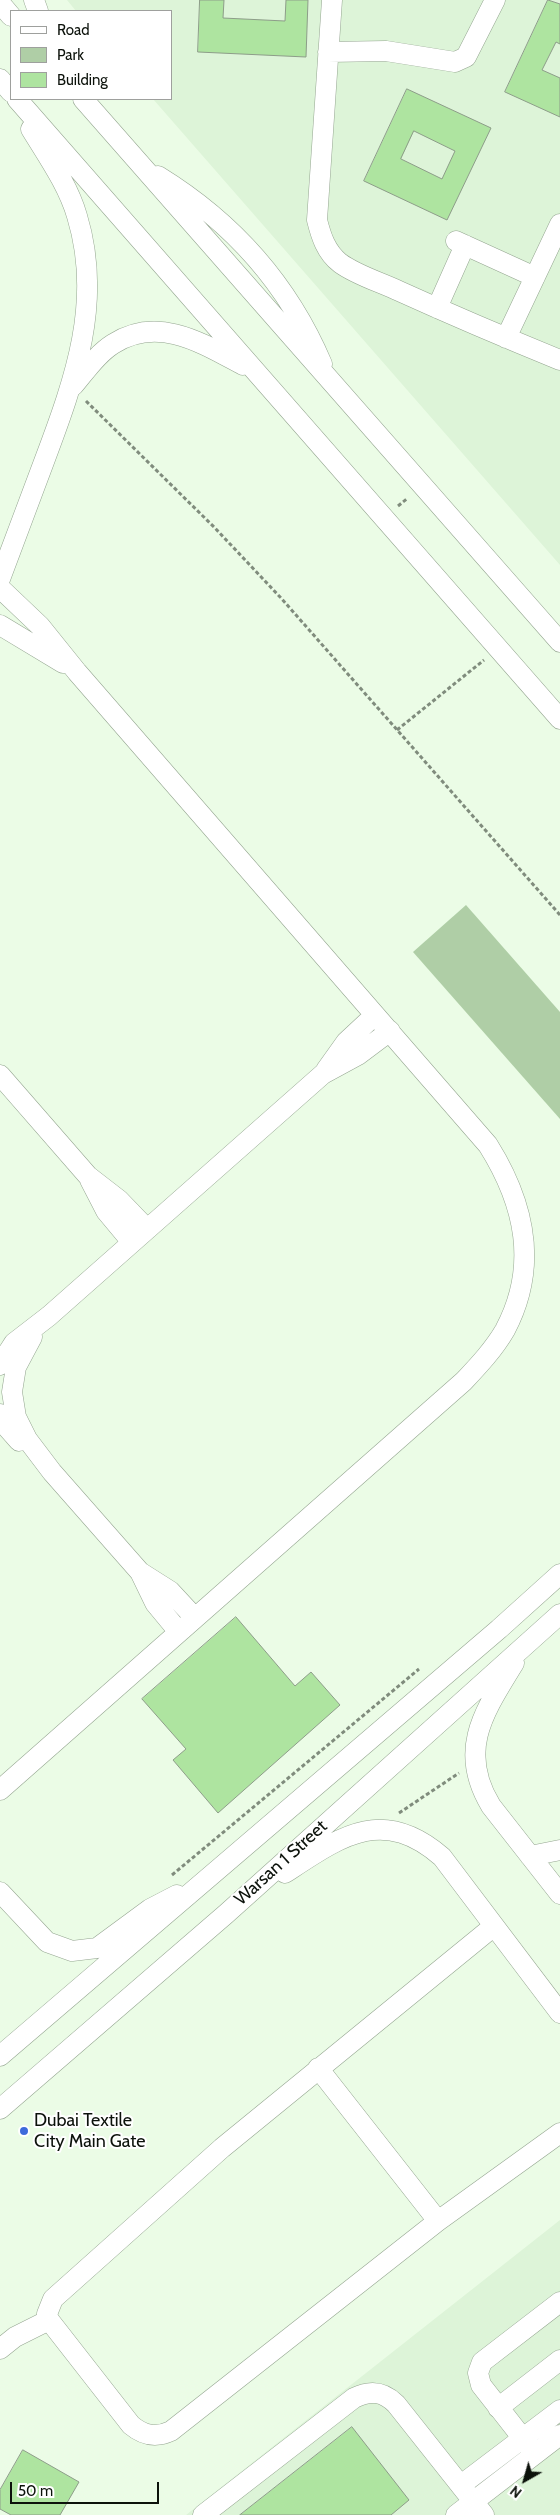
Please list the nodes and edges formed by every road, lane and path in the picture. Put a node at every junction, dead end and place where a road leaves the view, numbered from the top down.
1 (332, 0) edge
2 (495, 0) edge
3 (0, 3) edge
4 (10, 15) edge
5 (328, 52) junction
6 (14, 100) edge
7 (16, 100) edge
8 (84, 100) edge
9 (140, 166) junction
10 (560, 224) edge
11 (536, 277) junction
12 (437, 308) junction
13 (506, 338) junction
14 (560, 360) edge
15 (254, 371) junction
16 (328, 379) junction
17 (72, 388) junction
18 (0, 580) edge
19 (0, 588) edge
20 (0, 625) edge
21 (560, 642) edge
22 (498, 648) junction
23 (77, 672) junction
24 (560, 719) edge
25 (397, 730) junction
26 (560, 915) edge
27 (376, 1015) junction
28 (390, 1031) junction
29 (0, 1074) edge
30 (323, 1074) junction
31 (139, 1235) junction
32 (49, 1316) junction
33 (0, 1365) edge
34 (0, 1414) edge
35 (52, 1472) junction
36 (140, 1572) junction
37 (560, 1574) edge
38 (560, 1614) edge
39 (195, 1618) junction
40 (179, 1632) junction
41 (525, 1645) junction
42 (423, 1666) dead end
43 (461, 1772) dead end
44 (0, 1790) edge
45 (390, 1818) dead end
46 (560, 1850) edge
47 (530, 1856) junction
48 (166, 1880) dead end
49 (198, 1887) junction
50 (0, 1892) edge
51 (560, 1894) edge
52 (226, 1914) junction
53 (494, 1926) junction
54 (560, 2013) edge
55 (0, 2056) edge
56 (318, 2068) junction
57 (0, 2109) edge
58 (560, 2133) edge
59 (438, 2220) junction
60 (560, 2302) edge
61 (48, 2320) junction
62 (0, 2349) edge
63 (560, 2360) edge
64 (498, 2408) junction
65 (560, 2410) edge
66 (560, 2435) edge
67 (522, 2438) junction
68 (535, 2454) junction
69 (461, 2484) junction
70 (479, 2508) edge
71 (203, 2515) edge
72 (456, 2515) edge

1 - 5 street
2 - 5 street
3 - 4 street
5 - 12 street
6 - 17 street
7 - 15 street
8 - 9 street
9 - 16 street
9 - 16 street
10 - 11 street
11 - 12 street
11 - 13 street
12 - 13 street
13 - 14 street
15 - 17 street
15 - 22 street
16 - 21 street
17 - 18 street
17 - 25 path
19 - 23 street
20 - 23 street
22 - 24 street
22 - 25 path
23 - 27 street
25 - 26 path
27 - 28 street
27 - 30 street
28 - 30 street
28 - 39 street
29 - 31 street
30 - 31 street
31 - 32 street
32 - 33 street
32 - 35 street
34 - 35 street
35 - 36 street
36 - 39 street
36 - 40 street
37 - 49 street, Warsan 1 Street
38 - 41 street, Warsan 1 Street
39 - 40 street
40 - 44 street
41 - 47 street
41 - 52 street, Warsan 1 Street
42 - 48 path
43 - 45 path
46 - 47 street
47 - 51 street
49 - 50 street
49 - 55 street, Warsan 1 Street
52 - 53 street
52 - 57 street, Warsan 1 Street
53 - 54 street
53 - 56 street
56 - 59 street
56 - 61 street
58 - 59 street
59 - 61 street
60 - 64 street
61 - 62 street
63 - 64 street
64 - 67 street
65 - 67 street
66 - 68 street
67 - 68 street
67 - 69 street
68 - 70 street
69 - 70 street
69 - 71 street
70 - 72 street

